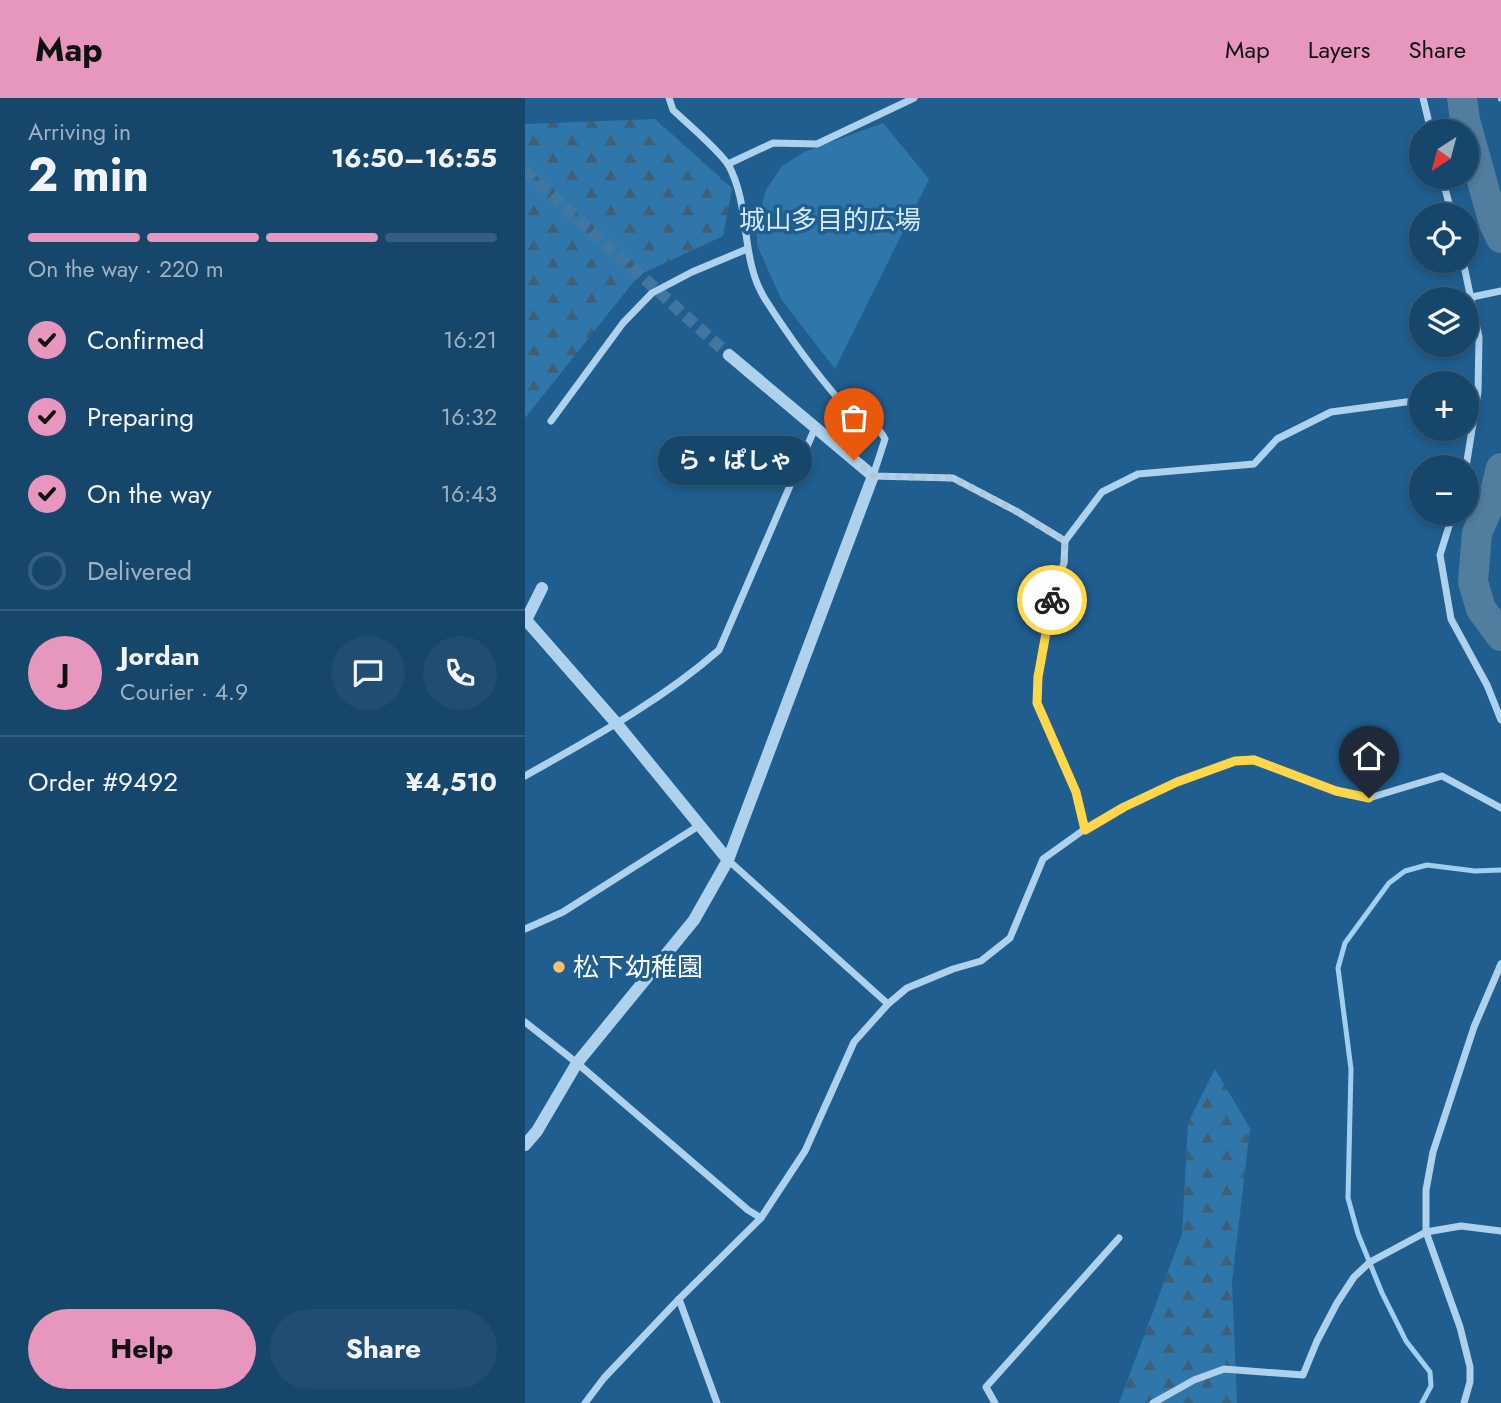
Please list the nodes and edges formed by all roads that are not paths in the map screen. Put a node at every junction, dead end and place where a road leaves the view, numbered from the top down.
1 (669, 98) edge
2 (914, 98) edge
3 (1423, 98) edge
4 (1428, 119) edge
5 (728, 164) junction
6 (747, 249) junction
7 (1501, 291) edge
8 (1479, 296) edge
9 (729, 355) tunnel mouth
10 (1409, 402) edge
11 (551, 421) dead end
12 (815, 428) junction
13 (873, 476) junction
14 (1449, 525) edge
15 (1065, 541) junction
16 (542, 588) dead end
17 (1501, 720) edge
18 (617, 724) junction
19 (525, 776) edge
20 (1501, 808) edge
21 (700, 825) junction
22 (1085, 830) junction
23 (728, 860) junction
24 (525, 929) edge
25 (1501, 964) edge
26 (888, 1004) junction
27 (525, 1022) edge
28 (577, 1063) junction
29 (525, 1145) edge
30 (761, 1218) junction
31 (1501, 1231) edge
32 (1426, 1232) junction
33 (1119, 1238) dead end
34 (679, 1299) junction
35 (585, 1403) edge
36 (717, 1403) edge
37 (995, 1403) edge
38 (1153, 1403) edge
39 (1464, 1403) edge

1 - 5 street
2 - 5 street
3 - 4 street
5 - 6 street
6 - 11 street
6 - 13 street
7 - 8 street
9 - 12 street
10 - 15 street
12 - 13 street
12 - 18 street
13 - 15 street
13 - 23 street
14 - 17 street
15 - 22 street
16 - 18 street
18 - 19 street
18 - 21 street
20 - 22 street
21 - 23 street
21 - 24 street
22 - 26 street
23 - 26 street
23 - 28 street
25 - 32 street
26 - 30 street
27 - 28 street
28 - 29 street
28 - 30 street
30 - 34 street
31 - 32 street
32 - 38 street
32 - 39 street
33 - 37 street
34 - 35 street
34 - 36 street

